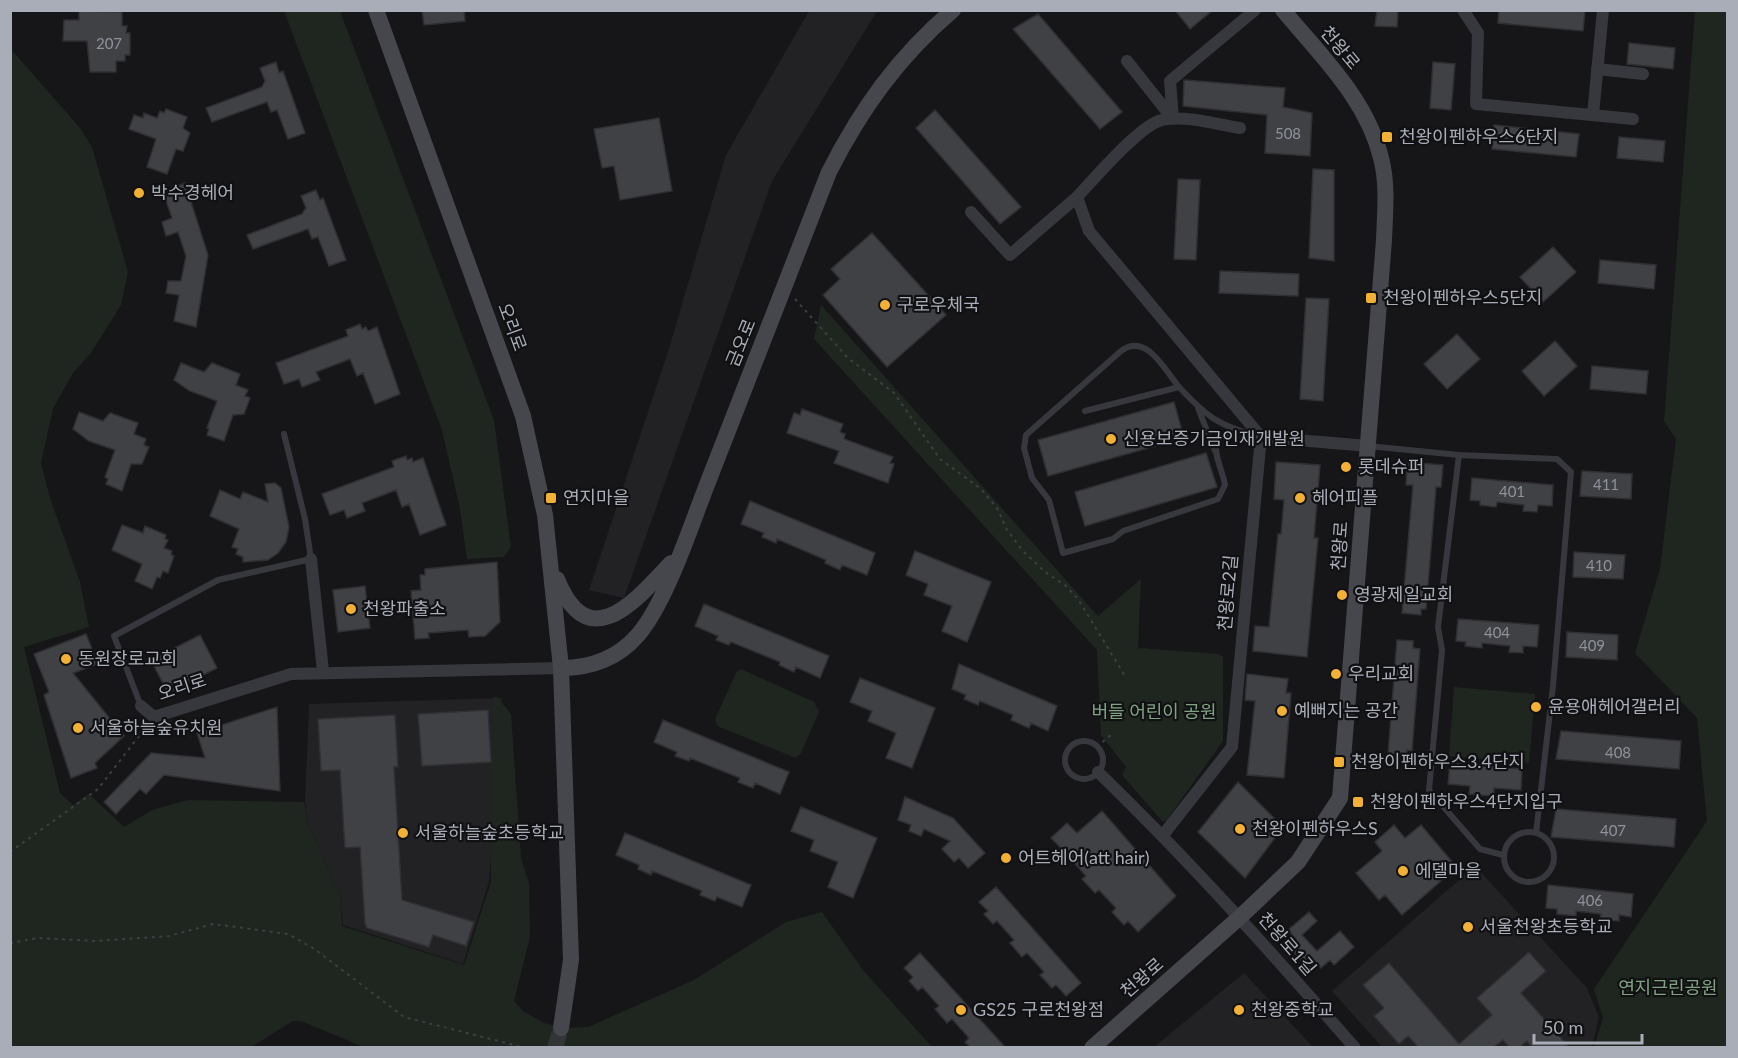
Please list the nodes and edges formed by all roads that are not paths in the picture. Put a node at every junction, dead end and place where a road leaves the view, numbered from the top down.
1 (376, 10) edge
2 (953, 10) edge
3 (1255, 10) edge
4 (1283, 10) edge
5 (1463, 10) edge
6 (1603, 10) edge
7 (1127, 62) dead end
8 (1597, 69) junction
9 (1643, 74) dead end
10 (1593, 115) junction
11 (1173, 119) junction
12 (1633, 119) dead end
13 (1240, 128) dead end
14 (1077, 197) junction
15 (971, 212) dead end
16 (1179, 387) junction
17 (1197, 407) junction
18 (1085, 411) dead end
19 (1238, 431) junction
20 (284, 434) dead end
21 (1261, 437) junction
22 (1368, 446) junction
23 (1216, 454) junction
24 (1459, 455) junction
25 (680, 554) junction
26 (311, 559) junction
27 (551, 564) junction
28 (561, 668) junction
29 (323, 671) junction
30 (141, 706) joint
31 (1098, 772) junction
32 (1536, 833) junction
33 (1163, 835) junction
34 (1503, 855) junction
35 (1240, 917) junction
36 (561, 1028) tunnel mouth
37 (1092, 1047) edge
38 (1355, 1047) edge

1 - 27 main road, 오리로
2 - 25 main road, 금오로
3 - 11 street
4 - 22 main road, 천왕로
5 - 10 street
6 - 8 street
7 - 11 street
8 - 9 street
8 - 10 street
10 - 12 street
11 - 13 street
11 - 14 street
14 - 15 street
14 - 21 street
16 - 17 lane
16 - 18 lane
16 - 23 lane
17 - 19 lane
17 - 23 lane
19 - 21 lane
19 - 23 lane
20 - 26 lane
21 - 22 street
21 - 33 street, 천왕로2길
22 - 24 lane
22 - 35 main road, 천왕로
24 - 32 lane
24 - 34 lane
25 - 27 main road
25 - 28 main road, 금오로
26 - 29 street
26 - 30 lane
27 - 28 main road, 오리로
28 - 29 street, 오리로
28 - 36 main road, 오리로
29 - 30 street, 오리로
31 - 31 lane
31 - 33 street
32 - 34 lane
32 - 34 lane
33 - 35 street
35 - 37 main road, 천왕로
35 - 38 street, 천왕로1길

